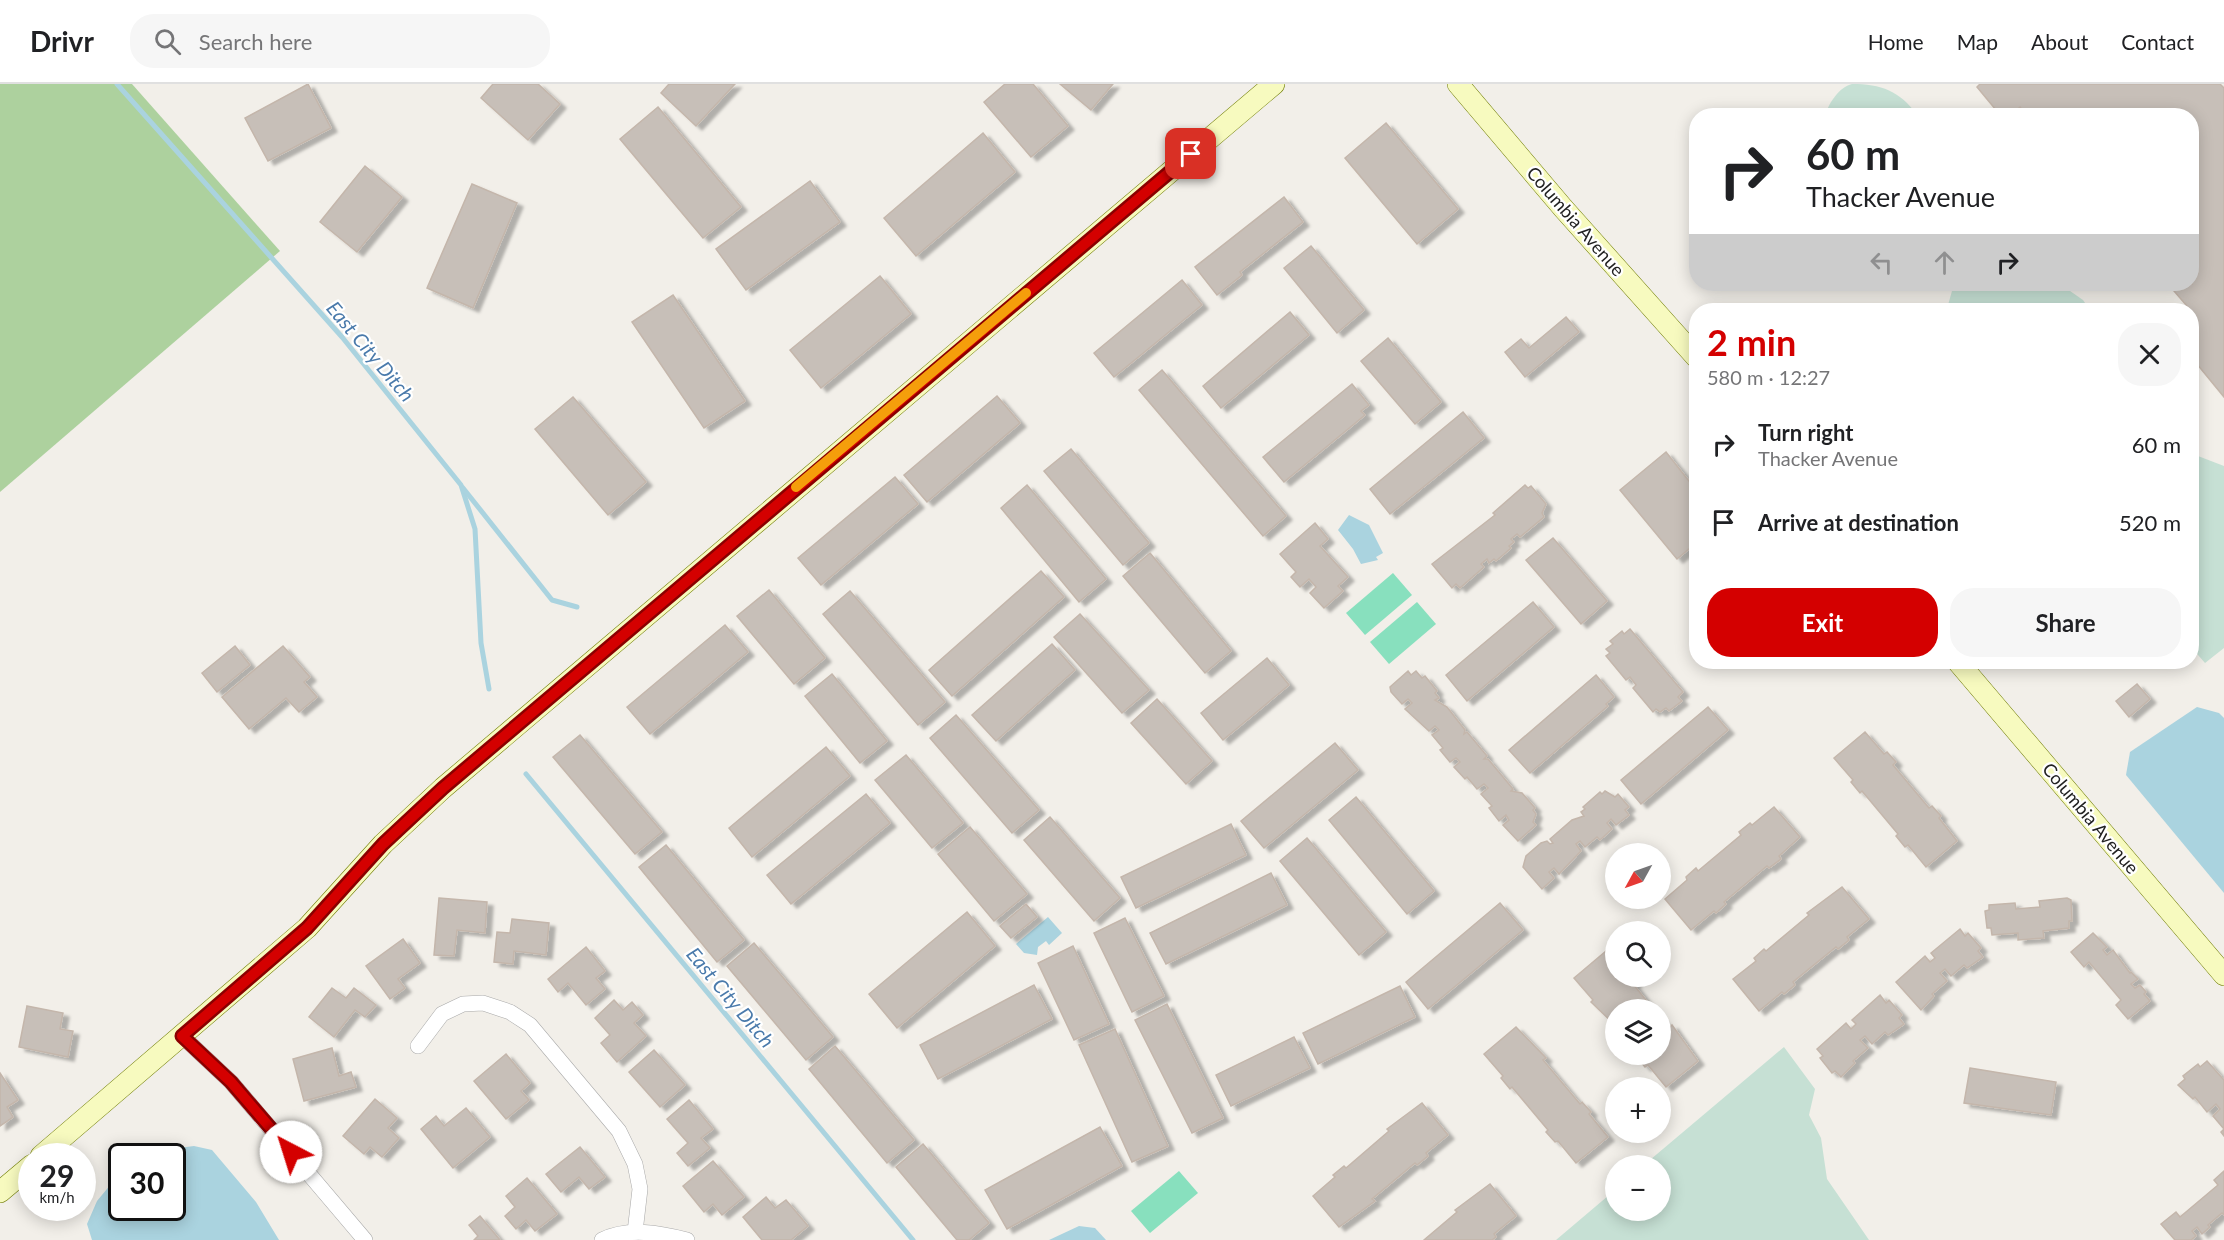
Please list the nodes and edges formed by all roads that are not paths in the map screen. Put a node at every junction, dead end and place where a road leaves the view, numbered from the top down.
1 (1274, 84) edge
2 (1458, 84) edge
3 (1689, 349) edge
4 (1964, 669) edge
5 (2224, 975) edge
6 (182, 1036) junction
7 (418, 1047) dead end
8 (56, 1143) edge
9 (18, 1177) edge
10 (0, 1192) edge
11 (635, 1232) junction
12 (365, 1240) edge
13 (602, 1240) edge
14 (687, 1240) edge

1 - 6 street
2 - 3 street, Columbia Avenue
4 - 5 street, Columbia Avenue
6 - 8 street
6 - 12 street
7 - 11 street
9 - 10 street
11 - 13 street
11 - 14 street

